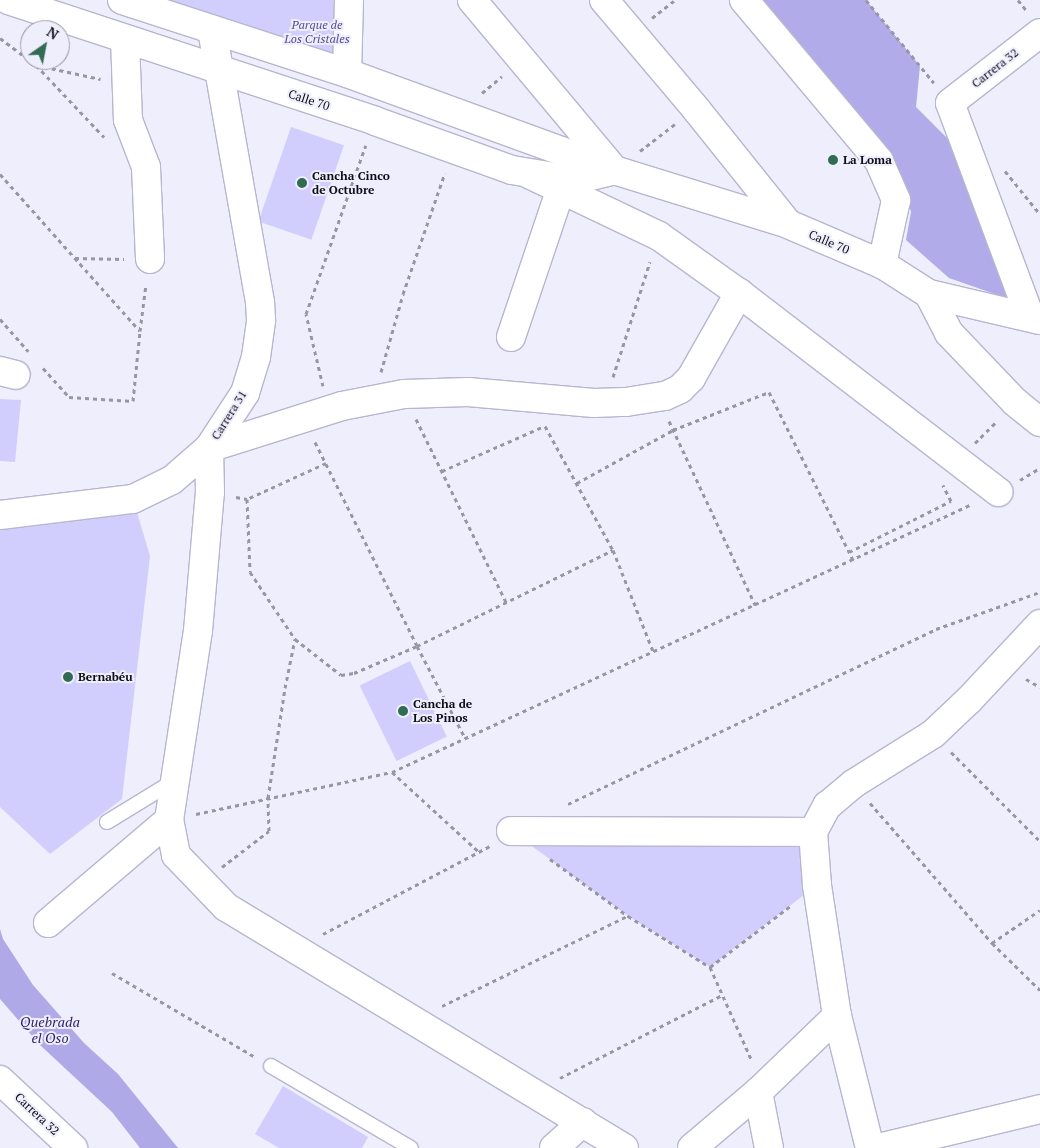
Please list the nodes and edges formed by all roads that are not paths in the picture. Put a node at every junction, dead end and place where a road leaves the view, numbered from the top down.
1 (8, 0) edge
2 (112, 0) edge
3 (349, 0) edge
4 (472, 0) edge
5 (604, 0) edge
6 (744, 0) edge
7 (139, 2) edge
8 (212, 29) junction
9 (1040, 33) edge
10 (114, 35) junction
11 (220, 71) junction
12 (347, 74) junction
13 (614, 170) junction
14 (527, 173) junction
15 (560, 190) junction
16 (788, 224) junction
17 (150, 259) road end
18 (882, 264) junction
19 (739, 293) junction
20 (929, 294) junction
21 (1035, 319) edge
22 (511, 337) dead end
23 (1040, 422) edge
24 (209, 448) junction
25 (998, 492) road end
26 (0, 515) edge
27 (1040, 624) edge
28 (175, 780) junction
29 (169, 820) junction
30 (107, 822) dead end
31 (511, 831) road end
32 (813, 832) junction
33 (48, 923) dead end
34 (837, 1016) junction
35 (271, 1066) road end
36 (0, 1080) edge
37 (760, 1090) junction
38 (1040, 1108) edge
39 (583, 1122) junction
40 (73, 1148) edge
41 (411, 1148) edge
42 (554, 1148) edge
43 (624, 1148) edge
44 (692, 1148) edge
45 (769, 1148) edge
46 (870, 1148) edge
47 (878, 1148) edge

1 - 10 street, Calle 70
2 - 10 street
3 - 12 street
4 - 13 street
5 - 16 street
6 - 18 street
7 - 8 street, Calle 70
8 - 11 street, Carrera 31
8 - 12 street, Calle 70
9 - 21 street, Carrera 32
10 - 11 street, Calle 70
10 - 17 street
11 - 14 street, Calle 70
11 - 24 street, Carrera 31
12 - 13 street, Calle 70
13 - 14 street, Calle 70
13 - 16 street, Calle 70
14 - 15 street
15 - 19 street
15 - 22 street
16 - 18 street, Calle 70
18 - 20 street, Calle 70
19 - 24 street
19 - 25 street
20 - 21 street, Calle 70
20 - 23 street
24 - 26 street, Carrera 31
24 - 28 street
27 - 32 street
28 - 29 street
28 - 30 lane
29 - 33 street
29 - 39 street
31 - 32 street
32 - 34 street
34 - 37 street
34 - 46 street
35 - 41 lane
36 - 40 street, Carrera 32
37 - 44 street
37 - 45 street
38 - 47 street
39 - 42 street
39 - 43 street

